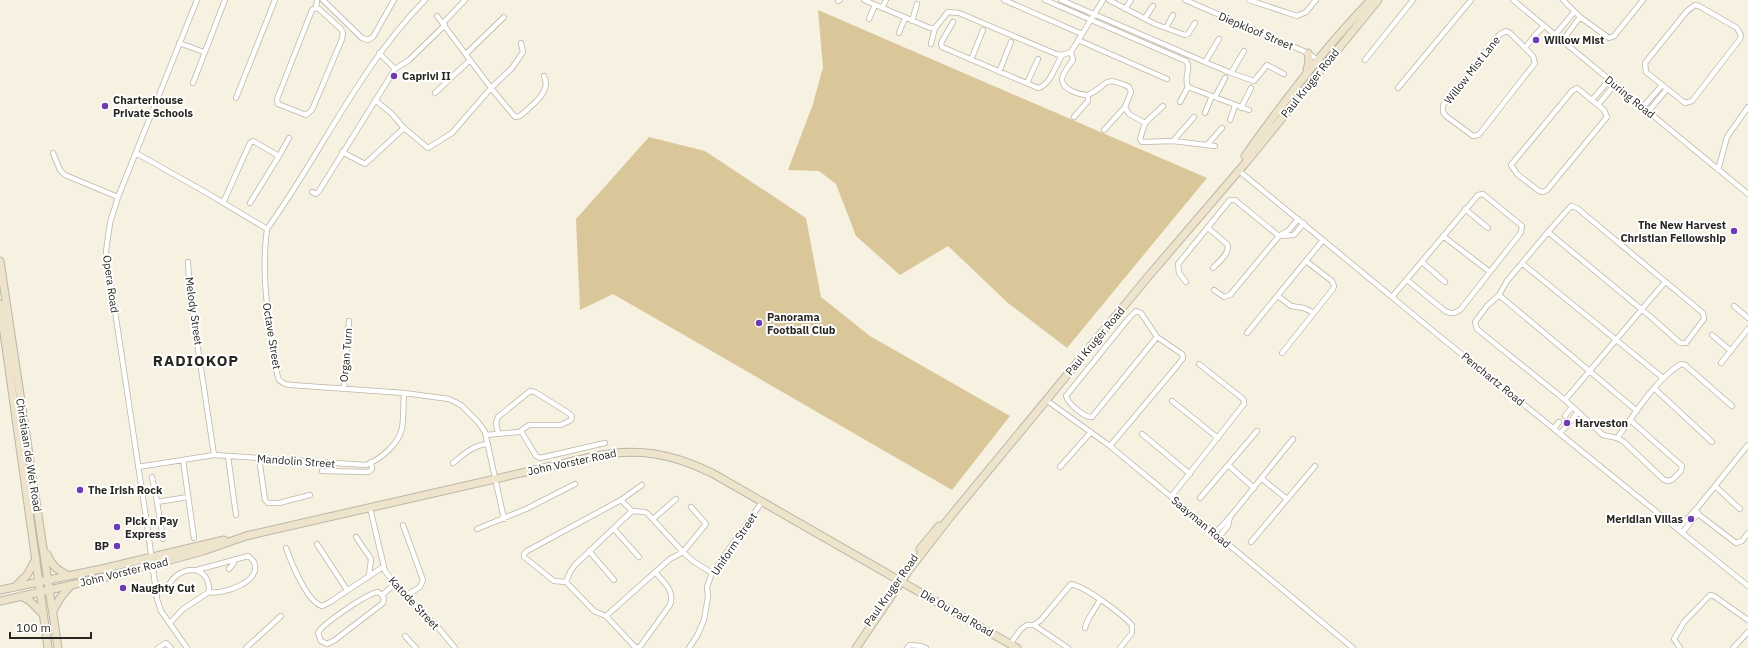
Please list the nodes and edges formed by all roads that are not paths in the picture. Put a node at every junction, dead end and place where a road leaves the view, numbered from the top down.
1 (197, 0) edge
2 (225, 0) edge
3 (275, 0) edge
4 (323, 0) edge
5 (394, 0) edge
6 (425, 0) edge
7 (465, 0) edge
8 (864, 0) edge
9 (886, 0) edge
10 (1004, 0) edge
11 (1045, 0) edge
12 (1061, 0) edge
13 (1103, 0) edge
14 (1109, 0) edge
15 (1131, 0) edge
16 (1185, 0) edge
17 (1249, 0) edge
18 (1316, 0) edge
19 (1371, 0) edge
20 (1378, 0) edge
21 (1412, 0) edge
22 (1471, 0) edge
23 (1513, 0) edge
24 (1563, 0) edge
25 (1643, 0) edge
26 (317, 1) edge
27 (1259, 2) edge
28 (917, 4) dead end
29 (875, 5) junction
30 (1153, 6) dead end
31 (316, 8) junction
32 (882, 8) junction
33 (1125, 9) junction
34 (1574, 12) junction
35 (1094, 14) junction
36 (1174, 15) dead end
37 (437, 16) dead end
38 (504, 17) dead end
39 (905, 18) junction
40 (1144, 18) junction
41 (1580, 18) junction
42 (869, 19) dead end
43 (912, 20) junction
44 (1091, 20) junction
45 (952, 22) dead end
46 (1195, 23) dead end
47 (444, 24) junction
48 (1544, 26) junction
49 (935, 28) junction
50 (1166, 28) junction
51 (983, 30) dead end
52 (898, 33) dead end
53 (1082, 34) junction
54 (1555, 35) junction
55 (1219, 39) dead end
56 (1078, 40) junction
57 (1562, 41) junction
58 (1011, 42) dead end
59 (179, 43) junction
60 (521, 43) dead end
61 (931, 44) dead end
62 (1525, 48) junction
63 (1244, 51) dead end
64 (204, 52) junction
65 (1071, 52) junction
66 (379, 53) junction
67 (1308, 53) junction
68 (466, 54) junction
69 (1062, 55) junction
70 (1038, 59) dead end
71 (1318, 59) junction
72 (470, 60) junction
73 (971, 60) junction
74 (1365, 60) dead end
75 (1205, 62) junction
76 (1325, 65) junction
77 (395, 69) junction
78 (999, 72) junction
79 (1231, 73) junction
80 (1284, 74) dead end
81 (1305, 74) junction
82 (544, 76) dead end
83 (1225, 78) dead end
84 (1167, 79) dead end
85 (1609, 80) junction
86 (193, 83) dead end
87 (1027, 83) junction
88 (1615, 84) junction
89 (1662, 85) junction
90 (1188, 87) junction
91 (491, 88) junction
92 (1251, 88) dead end
93 (1398, 88) dead end
94 (1667, 89) junction
95 (435, 93) dead end
96 (1088, 95) junction
97 (1214, 97) junction
98 (236, 98) dead end
99 (375, 100) junction
100 (1592, 100) junction
101 (1180, 102) dead end
102 (1598, 105) junction
103 (1163, 106) dead end
104 (1235, 106) junction
105 (1125, 107) junction
106 (1643, 107) junction
107 (1748, 107) edge
108 (1241, 108) junction
109 (1249, 110) dead end
110 (1648, 112) junction
111 (1205, 113) dead end
112 (1074, 117) dead end
113 (1194, 117) dead end
114 (1230, 120) dead end
115 (1145, 123) junction
116 (404, 128) junction
117 (1222, 128) dead end
118 (1104, 130) dead end
119 (289, 138) dead end
120 (1173, 141) junction
121 (1207, 145) junction
122 (1215, 146) dead end
123 (342, 152) junction
124 (53, 153) dead end
125 (136, 154) junction
126 (278, 156) junction
127 (1240, 168) junction
128 (1718, 170) junction
129 (312, 192) dead end
130 (1748, 194) edge
131 (118, 197) junction
132 (223, 203) junction
133 (250, 203) dead end
134 (1465, 209) junction
135 (1298, 219) junction
136 (1304, 223) junction
137 (1208, 228) junction
138 (1488, 228) dead end
139 (267, 229) junction
140 (1548, 232) junction
141 (1279, 236) junction
142 (1443, 236) junction
143 (1323, 240) junction
144 (1306, 261) junction
145 (0, 262) edge
146 (188, 262) dead end
147 (1422, 262) junction
148 (1523, 264) junction
149 (1214, 268) dead end
150 (1490, 272) junction
151 (1407, 280) junction
152 (1186, 282) dead end
153 (1445, 282) dead end
154 (1664, 282) junction
155 (1214, 290) dead end
156 (1500, 295) junction
157 (1278, 296) junction
158 (1392, 297) junction
159 (0, 304) edge
160 (1734, 306) dead end
161 (1641, 310) junction
162 (1314, 313) junction
163 (1748, 318) edge
164 (349, 321) dead end
165 (1748, 329) edge
166 (1247, 333) dead end
167 (1712, 335) dead end
168 (1157, 337) junction
169 (1616, 340) junction
170 (1731, 351) junction
171 (1282, 353) dead end
172 (1722, 363) dead end
173 (1199, 364) dead end
174 (1590, 371) junction
175 (1663, 378) junction
176 (344, 389) junction
177 (1655, 389) junction
178 (404, 393) junction
179 (1046, 400) junction
180 (1565, 400) junction
181 (1172, 401) dead end
182 (1732, 406) dead end
183 (1572, 407) junction
184 (1636, 411) junction
185 (1578, 412) junction
186 (1565, 416) dead end
187 (1630, 420) junction
188 (1571, 421) dead end
189 (1560, 422) dead end
190 (1566, 427) dead end
191 (1554, 428) junction
192 (521, 431) junction
193 (1257, 431) dead end
194 (1091, 432) junction
195 (498, 433) junction
196 (1560, 433) junction
197 (1142, 434) dead end
198 (486, 435) junction
199 (1218, 438) junction
200 (1617, 438) junction
201 (1293, 439) dead end
202 (1712, 442) dead end
203 (605, 443) dead end
204 (488, 444) junction
205 (1748, 444) edge
206 (1110, 446) junction
207 (214, 455) junction
208 (228, 456) junction
209 (259, 458) junction
210 (183, 460) junction
211 (371, 462) junction
212 (453, 463) dead end
213 (1228, 465) junction
214 (1315, 466) dead end
215 (138, 467) junction
216 (1060, 467) dead end
217 (322, 471) dead end
218 (1190, 474) junction
219 (152, 476) dead end
220 (1262, 478) junction
221 (495, 479) junction
222 (575, 484) dead end
223 (642, 485) dead end
224 (1716, 486) junction
225 (1254, 488) junction
226 (310, 495) dead end
227 (188, 497) junction
228 (1171, 497) junction
229 (1200, 498) dead end
230 (676, 499) dead end
231 (1287, 499) junction
232 (621, 500) junction
233 (157, 502) junction
234 (762, 502) junction
235 (691, 507) dead end
236 (370, 508) junction
237 (1740, 509) dead end
238 (632, 511) junction
239 (1696, 513) junction
240 (236, 515) dead end
241 (1230, 517) junction
242 (504, 519) junction
243 (653, 519) junction
244 (403, 525) dead end
245 (1219, 528) junction
246 (477, 529) dead end
247 (614, 529) junction
248 (1678, 529) junction
249 (1224, 531) junction
250 (1215, 533) junction
251 (1682, 533) junction
252 (1748, 533) edge
253 (246, 536) junction
254 (356, 537) dead end
255 (1219, 537) junction
256 (194, 538) dead end
257 (163, 539) dead end
258 (1251, 542) dead end
259 (317, 544) dead end
260 (43, 545) junction
261 (286, 548) dead end
262 (589, 551) junction
263 (683, 552) junction
264 (640, 557) dead end
265 (151, 558) junction
266 (36, 559) junction
267 (233, 560) junction
268 (152, 565) junction
269 (384, 567) junction
270 (197, 570) junction
271 (229, 570) dead end
272 (655, 572) junction
273 (712, 573) junction
274 (69, 576) junction
275 (369, 576) junction
276 (48, 580) junction
277 (614, 580) dead end
278 (899, 580) junction
279 (39, 582) junction
280 (566, 582) junction
281 (395, 584) junction
282 (72, 585) junction
283 (1748, 585) edge
284 (15, 587) junction
285 (168, 587) dead end
286 (49, 589) junction
287 (0, 590) edge
288 (347, 590) junction
289 (41, 592) junction
290 (209, 592) junction
291 (382, 595) junction
292 (21, 596) junction
293 (405, 596) junction
294 (1100, 600) junction
295 (0, 601) edge
296 (53, 611) junction
297 (43, 614) junction
298 (281, 616) dead end
299 (606, 616) junction
300 (1748, 620) edge
301 (170, 624) junction
302 (1034, 625) junction
303 (1085, 628) dead end
304 (1748, 632) edge
305 (405, 636) dead end
306 (1013, 646) edge
307 (453, 647) edge
308 (48, 648) edge
309 (58, 648) edge
310 (158, 648) edge
311 (171, 648) edge
312 (188, 648) edge
313 (246, 648) edge
314 (416, 648) edge
315 (689, 648) edge
316 (851, 648) edge
317 (856, 648) edge
318 (907, 648) edge
319 (926, 648) edge
320 (1068, 648) edge
321 (1120, 648) edge
322 (1353, 648) edge
323 (1680, 648) edge
324 (1733, 648) edge

1 - 59 street, Opera Road
2 - 64 street
3 - 98 street
4 - 5 street
6 - 66 street
7 - 47 street
8 - 29 street
9 - 32 street
10 - 53 street
11 - 44 street
12 - 35 street
13 - 35 street
14 - 33 street
15 - 33 street
16 - 67 street, Diepkloof Street
17 - 27 street
18 - 27 street
19 - 71 street, Paul Kruger Road
20 - 76 street, Paul Kruger Road
21 - 74 street
22 - 93 street
23 - 48 street, During Road
24 - 34 street
25 - 41 street
26 - 31 street
28 - 43 street
29 - 32 street
29 - 42 street
30 - 40 street
31 - 31 street
32 - 39 street
33 - 40 street
34 - 41 street
34 - 54 street
35 - 44 street
35 - 75 street
36 - 50 street
37 - 47 street
38 - 68 street
39 - 43 street
39 - 52 street
40 - 50 street
41 - 57 street
43 - 49 street
44 - 53 street
44 - 90 street
45 - 73 street
46 - 50 street
47 - 68 street
47 - 77 street
48 - 54 street, During Road
48 - 62 street
49 - 61 street
49 - 69 street
51 - 73 street
53 - 56 street
54 - 57 street, During Road
55 - 75 street
56 - 65 street
56 - 84 street
57 - 85 street, During Road
58 - 78 street
59 - 64 street
59 - 125 street, Opera Road
60 - 91 street
62 - 62 street, Willow Mist Lane
63 - 79 street
64 - 86 street
65 - 69 street
65 - 96 street
66 - 77 street
66 - 139 street
67 - 71 street, Diepkloof Street
67 - 81 street
68 - 72 street
69 - 87 street
70 - 87 street
71 - 76 street, Diepkloof Street
71 - 81 street, Paul Kruger Road
72 - 91 street
72 - 95 street
73 - 78 street
75 - 79 street
76 - 127 street, Paul Kruger Road
77 - 99 street
78 - 87 street
79 - 80 street
81 - 127 street, Paul Kruger Road
82 - 91 street
83 - 97 street
85 - 88 street, During Road
85 - 100 street
88 - 102 street
88 - 106 street, During Road
89 - 94 street
89 - 94 street
89 - 106 street
90 - 97 street
90 - 101 street
91 - 116 street
92 - 108 street
94 - 110 street
96 - 105 street
96 - 112 street
97 - 104 street
97 - 111 street
99 - 116 street
99 - 123 street
100 - 102 street
100 - 102 street
103 - 115 street
104 - 108 street
104 - 114 street
105 - 115 street
105 - 118 street
106 - 110 street, During Road
107 - 128 street
108 - 109 street
110 - 128 street, During Road
113 - 120 street
115 - 120 street
116 - 123 street
117 - 121 street
119 - 126 street
120 - 121 street
121 - 122 street
123 - 129 street
124 - 131 street
125 - 131 street, Opera Road
125 - 132 street
126 - 132 street
126 - 133 street
127 - 135 street, Penchartz Road
127 - 179 street, Paul Kruger Road
128 - 130 street, During Road
131 - 215 street, Opera Road
132 - 139 street
134 - 138 street
134 - 142 street
134 - 150 street
135 - 136 street, Penchartz Road
135 - 141 street
136 - 141 street
136 - 143 street, Penchartz Road
137 - 141 street
137 - 149 street
137 - 152 street
139 - 176 street, Octave Street
140 - 148 street
140 - 154 street
140 - 161 street
141 - 155 street
142 - 147 street
142 - 150 street
143 - 144 street
143 - 158 street, Penchartz Road
144 - 157 street
144 - 162 street
145 - 260 street, Christiaan de Wet Road
146 - 207 street, Melody Street
147 - 151 street
147 - 153 street
148 - 156 street
148 - 169 street
150 - 151 street
151 - 158 street
154 - 161 street
154 - 161 street
156 - 174 street
156 - 180 street
157 - 162 street
157 - 166 street
158 - 191 street, Penchartz Road
159 - 266 street, Christiaan de Wet Road
160 - 163 street
161 - 169 street
162 - 171 street
164 - 176 street, Organ Turn
165 - 170 street
167 - 170 street
168 - 168 street
168 - 206 street
169 - 174 street
169 - 175 street
170 - 172 street
173 - 199 street
174 - 180 street
174 - 184 street
175 - 177 street
175 - 182 street
176 - 178 street, Octave Street
177 - 184 street
177 - 202 street
178 - 198 street, Octave Street
178 - 211 street, Mandolin Street
179 - 194 street, Saayman Road
179 - 278 street, Paul Kruger Road
180 - 183 street
181 - 199 street
183 - 185 street
183 - 186 street
184 - 187 street
185 - 188 street
185 - 200 street
187 - 200 street
187 - 200 street
189 - 191 street
190 - 196 street
191 - 196 street, Penchartz Road
192 - 195 street
192 - 195 street
192 - 203 street
193 - 213 street
194 - 206 street, Saayman Road
194 - 216 street
195 - 198 street
196 - 248 street, Penchartz Road
197 - 218 street
198 - 204 street, Octave Street
199 - 218 street
201 - 220 street
204 - 212 street
204 - 221 street, Octave Street
205 - 224 street
206 - 228 street, Saayman Road
207 - 208 street, Mandolin Street
207 - 210 street, Mandolin Street
208 - 209 street, Mandolin Street
208 - 240 street
209 - 211 street, Mandolin Street
209 - 226 street
210 - 215 street, Mandolin Street
210 - 227 street
211 - 217 street
213 - 225 street
213 - 229 street
214 - 231 street
215 - 265 street, Opera Road
218 - 228 street
219 - 233 street
220 - 225 street
220 - 231 street
221 - 234 street, John Vorster Road
221 - 236 street, John Vorster Road
221 - 242 street, Octave Street
222 - 242 street
223 - 232 street
224 - 237 street
224 - 239 street
225 - 241 street
227 - 233 street
227 - 256 street
228 - 250 street, Saayman Road
230 - 243 street
231 - 258 street
232 - 238 street
232 - 280 street
233 - 257 street
234 - 273 street, Uniform Street
234 - 278 street, John Vorster Road
235 - 263 street
236 - 253 street, John Vorster Road
236 - 269 street, Katode Street
238 - 243 street
238 - 247 street
239 - 248 street
239 - 251 street
239 - 252 street
241 - 245 street
241 - 249 street
242 - 246 street
243 - 263 street
244 - 293 street
245 - 249 street
245 - 250 street
247 - 262 street
247 - 264 street
248 - 251 street, Penchartz Road
249 - 255 street
250 - 255 street, Saayman Road
251 - 283 street, Penchartz Road
253 - 265 street, John Vorster Road
253 - 268 street, John Vorster Road
254 - 275 street
255 - 322 street, Saayman Road
259 - 288 street
260 - 274 street
260 - 276 street, Christiaan de Wet Road
261 - 288 street
262 - 277 street
262 - 280 street
263 - 272 street
263 - 273 street
265 - 268 street, Opera Road
265 - 274 street, John Vorster Road
266 - 279 street, Christiaan de Wet Road
266 - 284 street
267 - 270 street
267 - 271 street
267 - 290 street
268 - 282 street, John Vorster Road
268 - 301 street, Opera Road
269 - 275 street
269 - 281 street, Katode Street
270 - 285 street
270 - 290 street
272 - 299 street
272 - 299 street
273 - 315 street, Uniform Street
274 - 276 street, John Vorster Road
275 - 288 street
276 - 279 street, John Vorster Road
276 - 286 street, Christiaan de Wet Road
278 - 306 street, Die Ou Pad Road
278 - 316 street, Paul Kruger Road
278 - 317 street, Paul Kruger Road
279 - 284 street, John Vorster Road
279 - 289 street, Christiaan de Wet Road
280 - 299 street
281 - 291 street
281 - 293 street, Katode Street
282 - 286 street, John Vorster Road
282 - 296 street
284 - 287 street, John Vorster Road
286 - 289 street, John Vorster Road
286 - 296 street, Christiaan de Wet Road
289 - 292 street, John Vorster Road
289 - 297 street, Christiaan de Wet Road
290 - 301 street
291 - 291 street
292 - 295 street, John Vorster Road
292 - 297 street
293 - 307 street, Katode Street
294 - 302 street
294 - 303 street
294 - 321 street
296 - 309 street, Christiaan de Wet Road
297 - 308 street, Christiaan de Wet Road
298 - 313 street
300 - 323 street
301 - 312 street, Opera Road
302 - 306 street
302 - 320 street
304 - 324 street
305 - 314 street
310 - 311 street
318 - 319 street

